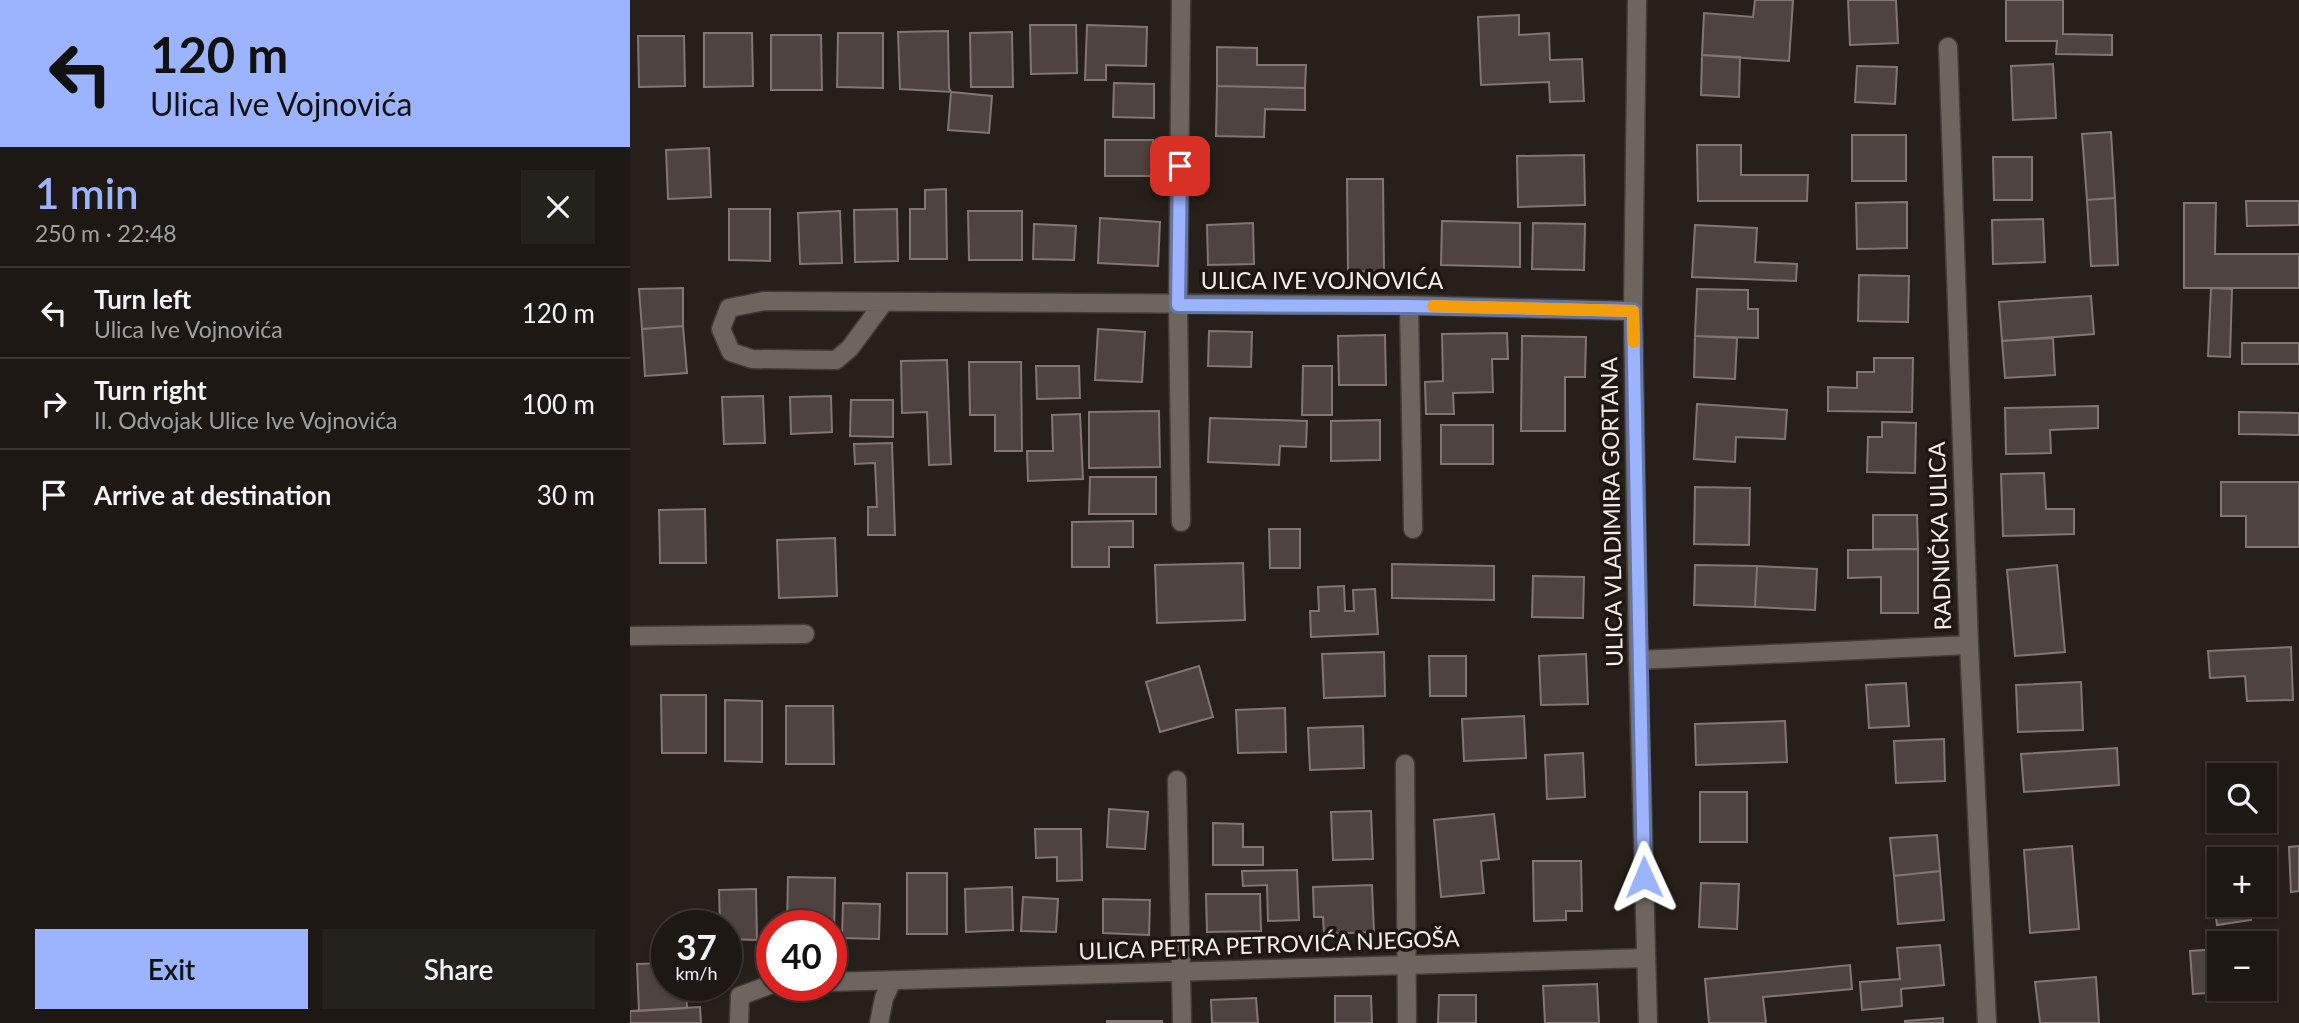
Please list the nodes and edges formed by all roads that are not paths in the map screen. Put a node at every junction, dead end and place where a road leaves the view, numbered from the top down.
1 (1181, 0) edge
2 (1637, 0) edge
3 (1948, 47) dead end
4 (884, 302) junction
5 (1178, 305) junction
6 (1409, 306) junction
7 (1633, 311) junction
8 (1181, 522) dead end
9 (1413, 529) dead end
10 (805, 634) dead end
11 (630, 636) edge
12 (1969, 645) junction
13 (1638, 660) junction
14 (1405, 764) dead end
15 (1177, 780) dead end
16 (1646, 958) junction
17 (1406, 965) junction
18 (1180, 971) junction
19 (892, 981) junction
20 (847, 982) edge
21 (756, 990) edge
22 (739, 1023) edge
23 (879, 1023) edge
24 (1182, 1023) edge
25 (1407, 1023) edge
26 (1648, 1023) edge
27 (1987, 1023) edge

1 - 5 street
2 - 7 street, ULICA VLADIMIRA GORTANA
3 - 12 street, RADNIČKA ULICA
4 - 4 street, ULICA IVE VOJNOVIĆA
4 - 5 street, ULICA IVE VOJNOVIĆA
5 - 6 street, ULICA IVE VOJNOVIĆA
5 - 8 street
6 - 7 street, ULICA IVE VOJNOVIĆA
6 - 9 street
7 - 13 street, ULICA VLADIMIRA GORTANA
10 - 11 street
12 - 13 street
12 - 27 street, RADNIČKA ULICA
13 - 16 street, ULICA VLADIMIRA GORTANA
14 - 17 street
15 - 18 street
16 - 17 street, ULICA PETRA PETROVIĆA NJEGOŠA
16 - 26 street, ULICA VLADIMIRA GORTANA
17 - 18 street, ULICA PETRA PETROVIĆA NJEGOŠA
17 - 25 street
18 - 19 street, ULICA PETRA PETROVIĆA NJEGOŠA
18 - 24 street
19 - 20 street, ULICA PETRA PETROVIĆA NJEGOŠA
19 - 23 street
21 - 22 street

